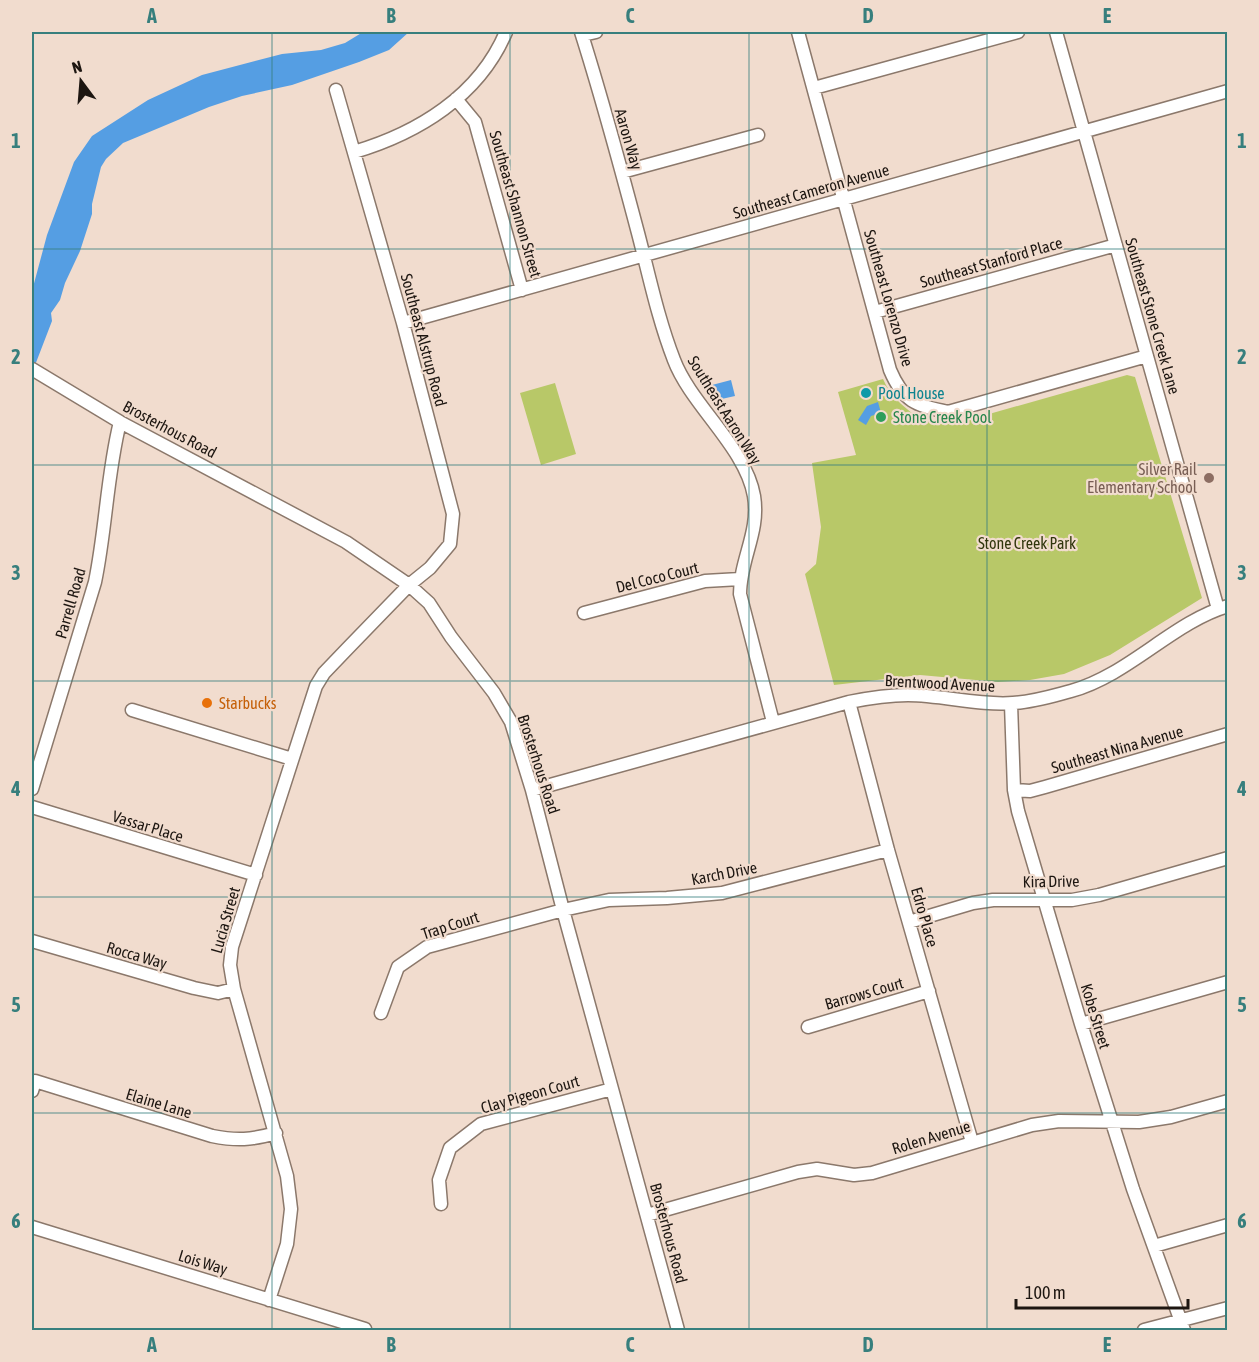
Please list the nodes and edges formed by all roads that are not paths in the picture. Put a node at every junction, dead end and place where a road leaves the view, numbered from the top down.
1 (506, 32) edge
2 (596, 32) edge
3 (798, 32) edge
4 (1018, 32) edge
5 (1056, 32) edge
6 (582, 33) edge
7 (814, 88) junction
8 (336, 90) dead end
9 (1227, 91) edge
10 (456, 99) junction
11 (1084, 131) junction
12 (758, 135) dead end
13 (354, 152) junction
14 (622, 172) junction
15 (843, 199) junction
16 (1116, 245) junction
17 (644, 256) junction
18 (522, 290) junction
19 (875, 312) junction
20 (403, 324) junction
21 (1147, 356) junction
22 (35, 371) edge
23 (120, 422) junction
24 (740, 579) junction
25 (409, 585) junction
26 (1223, 607) edge
27 (584, 614) dead end
28 (849, 702) junction
29 (1011, 704) junction
30 (132, 710) dead end
31 (773, 722) junction
32 (1227, 734) edge
33 (292, 759) junction
34 (32, 789) edge
35 (532, 790) junction
36 (1014, 790) junction
37 (32, 807) edge
38 (888, 850) junction
39 (1227, 858) edge
40 (256, 875) junction
41 (1044, 900) junction
42 (563, 910) junction
43 (909, 922) junction
44 (32, 941) edge
45 (1227, 981) edge
46 (234, 989) junction
47 (929, 991) junction
48 (381, 1014) dead end
49 (1081, 1024) junction
50 (808, 1027) dead end
51 (33, 1086) edge
52 (612, 1089) junction
53 (1227, 1101) edge
54 (1111, 1122) junction
55 (276, 1133) junction
56 (972, 1142) junction
57 (441, 1204) dead end
58 (647, 1215) junction
59 (1227, 1225) edge
60 (32, 1227) edge
61 (1154, 1246) junction
62 (269, 1300) junction
63 (1227, 1308) edge
64 (1183, 1325) edge
65 (365, 1329) dead end
66 (678, 1330) edge
67 (1144, 1330) edge

1 - 10 street
2 - 6 street
3 - 7 street, Southeast Lorenzo Drive
4 - 7 street
5 - 11 street, Southeast Stone Creek Lane
6 - 14 street, Aaron Way
7 - 15 street, Southeast Lorenzo Drive
8 - 13 street, Southeast Alstrup Road
9 - 11 street, Southeast Cameron Avenue
10 - 13 street
10 - 18 street, Southeast Shannon Street
11 - 15 street, Southeast Cameron Avenue
11 - 16 street, Southeast Stone Creek Lane
12 - 14 street
13 - 20 street, Southeast Alstrup Road
14 - 17 street, Aaron Way
15 - 17 street, Southeast Cameron Avenue
15 - 19 street, Southeast Lorenzo Drive
16 - 19 street, Southeast Stanford Place
16 - 21 street, Southeast Stone Creek Lane
17 - 18 street, Southeast Cameron Avenue
17 - 24 street, Southeast Aaron Way
18 - 20 street, Southeast Cameron Avenue
19 - 21 street, Southeast Lorenzo Drive
20 - 25 street, Southeast Alstrup Road
21 - 26 street, Southeast Stone Creek Lane
22 - 23 street, Brosterhous Road
23 - 25 street, Brosterhous Road
23 - 34 street, Parrell Road
24 - 27 street, Del Coco Court
24 - 31 street, Southeast Aaron Way
25 - 33 street, Lucia Street
25 - 35 street, Brosterhous Road
26 - 29 street, Brentwood Avenue
28 - 29 street, Brentwood Avenue
28 - 31 street, Brentwood Avenue
28 - 38 street, Edro Place
29 - 36 street, Kobe Street
30 - 33 street
31 - 35 street, Brentwood Avenue
32 - 36 street, Southeast Nina Avenue
33 - 40 street, Lucia Street
35 - 42 street, Brosterhous Road
36 - 41 street, Kobe Street
37 - 40 street, Vassar Place
38 - 42 street, Karch Drive
38 - 43 street, Edro Place
39 - 41 street, Kira Drive
40 - 46 street, Lucia Street
41 - 43 street, Kira Drive
41 - 49 street, Kobe Street
42 - 48 street, Trap Court
42 - 52 street, Brosterhous Road
43 - 47 street, Edro Place
44 - 46 street, Rocca Way
45 - 49 street
46 - 55 street, Lucia Street
47 - 50 street, Barrows Court
47 - 56 street, Edro Place
49 - 54 street, Kobe Street
51 - 55 street, Elaine Lane
52 - 57 street, Clay Pigeon Court
52 - 58 street, Brosterhous Road
53 - 54 street, Rolen Avenue
54 - 56 street, Rolen Avenue
54 - 61 street, Kobe Street
55 - 62 street, Lucia Street
56 - 58 street, Rolen Avenue
58 - 66 street, Brosterhous Road
59 - 61 street
60 - 62 street, Lois Way
61 - 64 street, Kobe Street
62 - 65 street, Lois Way
63 - 64 street
64 - 67 street

